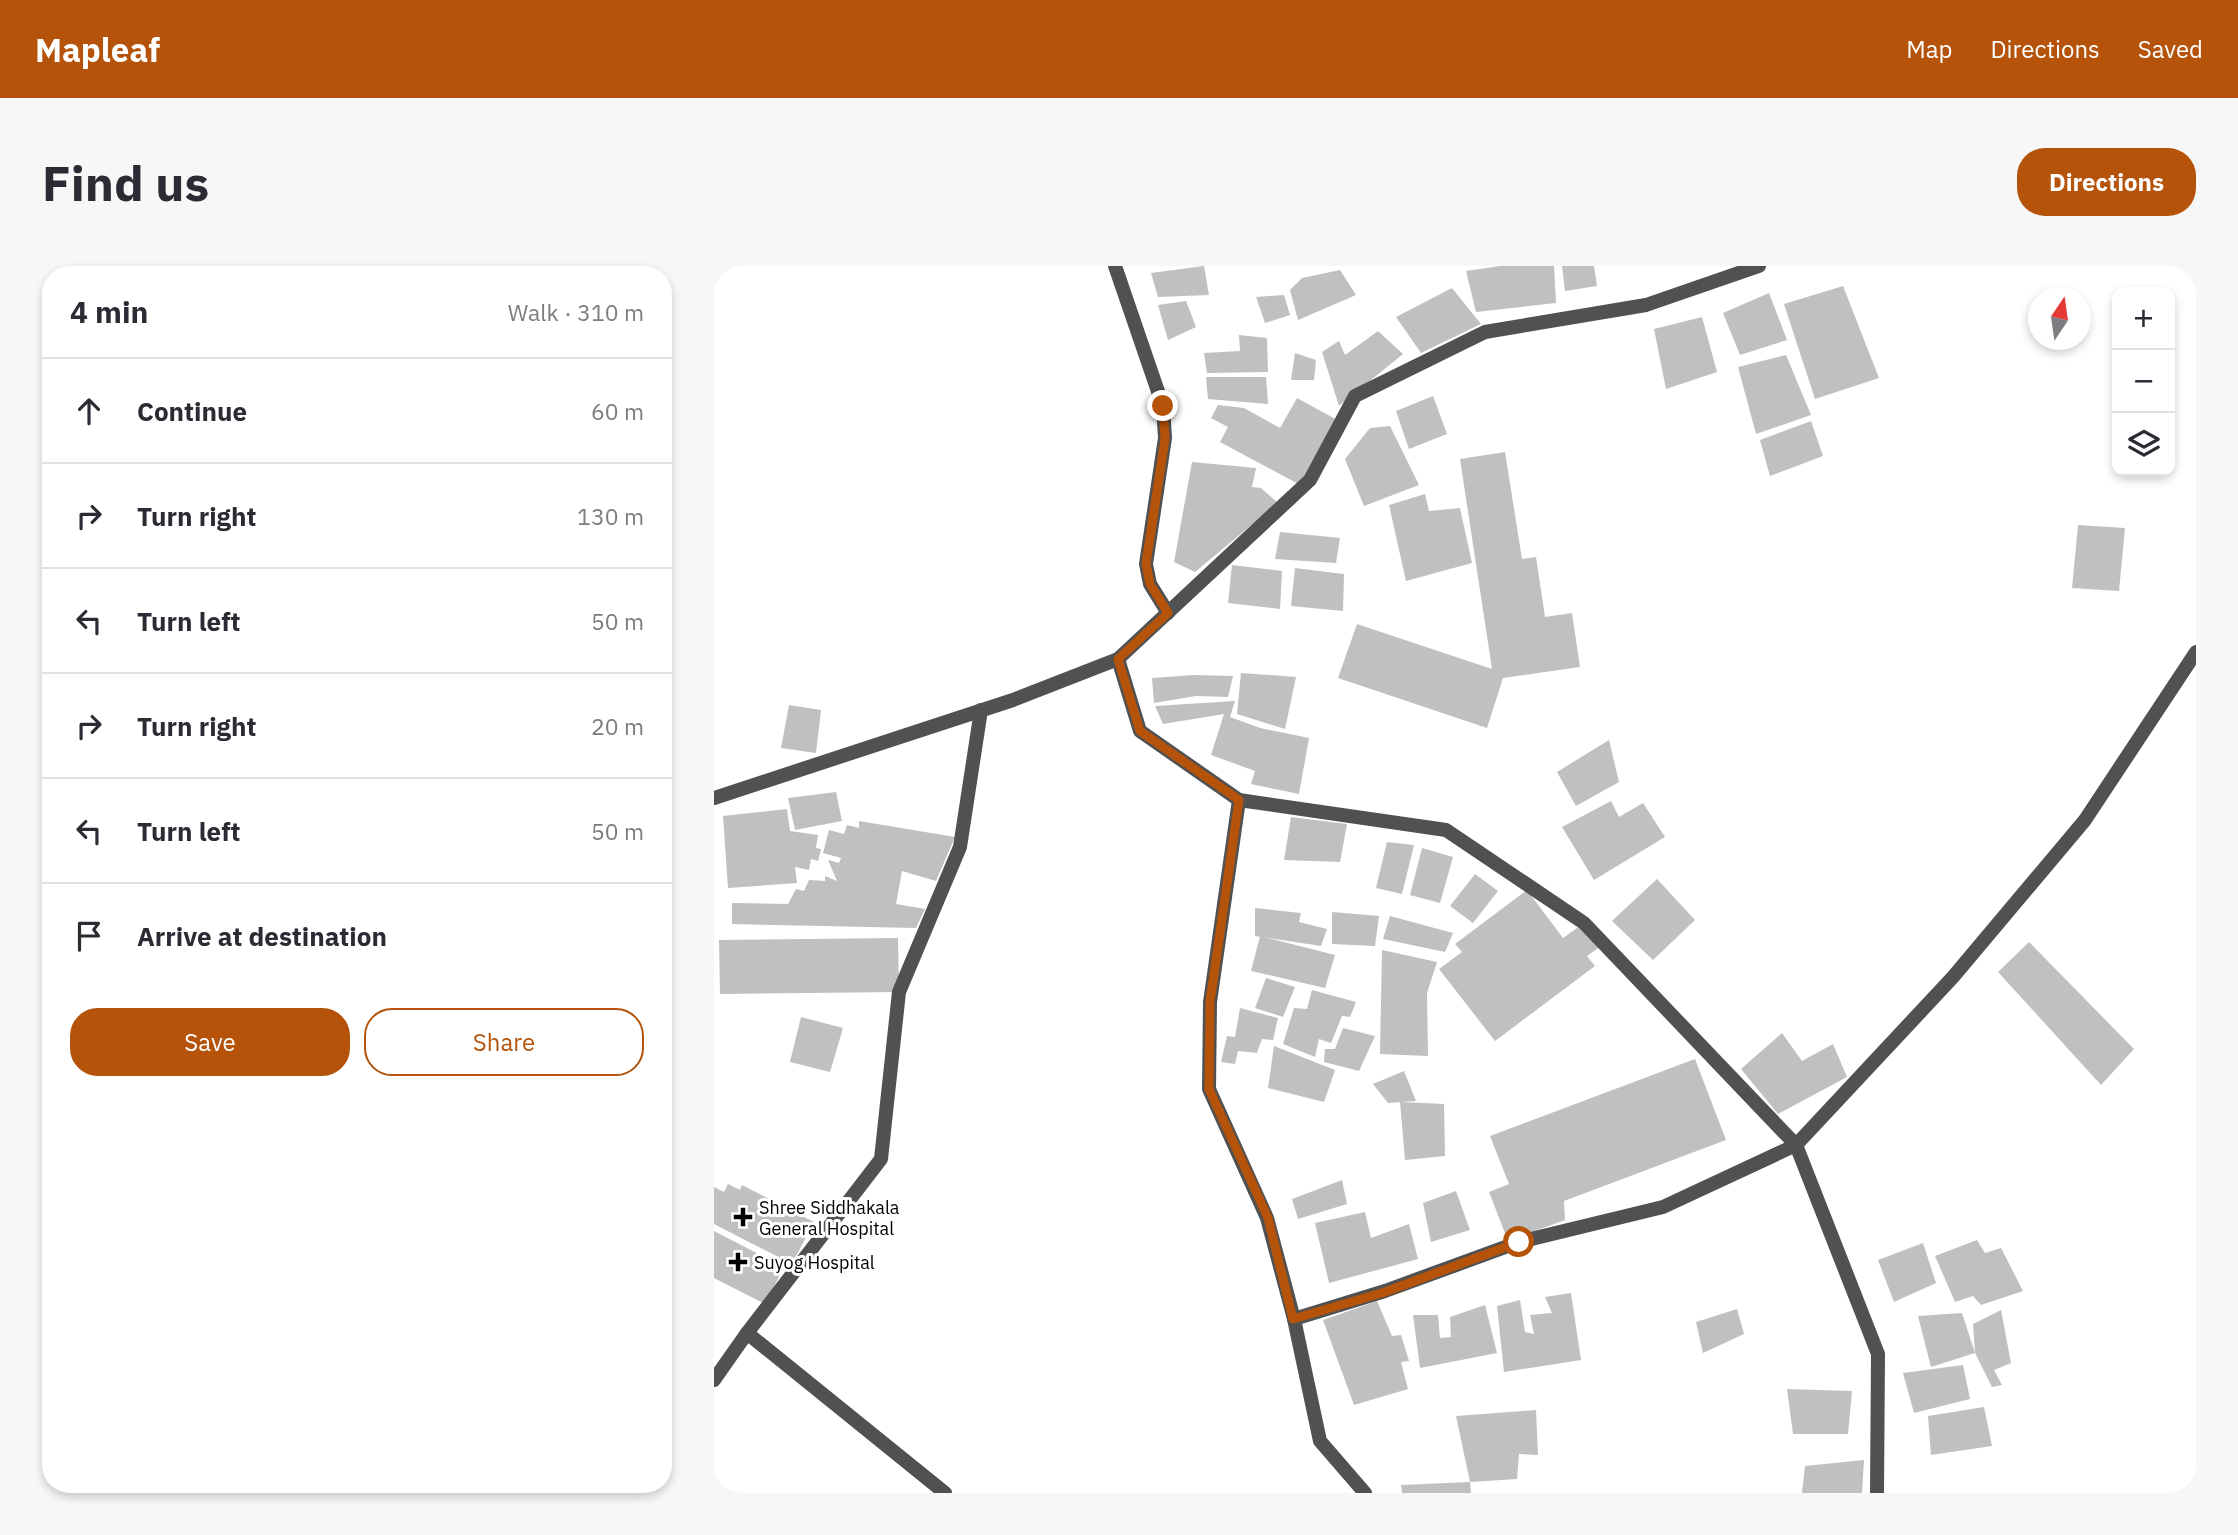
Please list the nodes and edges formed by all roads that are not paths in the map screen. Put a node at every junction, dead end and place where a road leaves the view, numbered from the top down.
1 (1115, 266) edge
2 (1759, 266) edge
3 (1168, 613) junction
4 (2196, 652) edge
5 (1118, 659) junction
6 (981, 710) junction
7 (714, 798) edge
8 (1239, 800) junction
9 (1796, 1145) junction
10 (1293, 1319) junction
11 (747, 1333) junction
12 (714, 1380) edge
13 (945, 1493) edge
14 (1365, 1493) edge
15 (1877, 1493) edge

1 - 3 street
2 - 3 street
3 - 5 street
4 - 9 street
5 - 6 street
5 - 8 street
6 - 7 street
6 - 11 street
8 - 9 street
8 - 10 street
9 - 10 street
9 - 15 street
10 - 14 street
11 - 12 street
11 - 13 street

